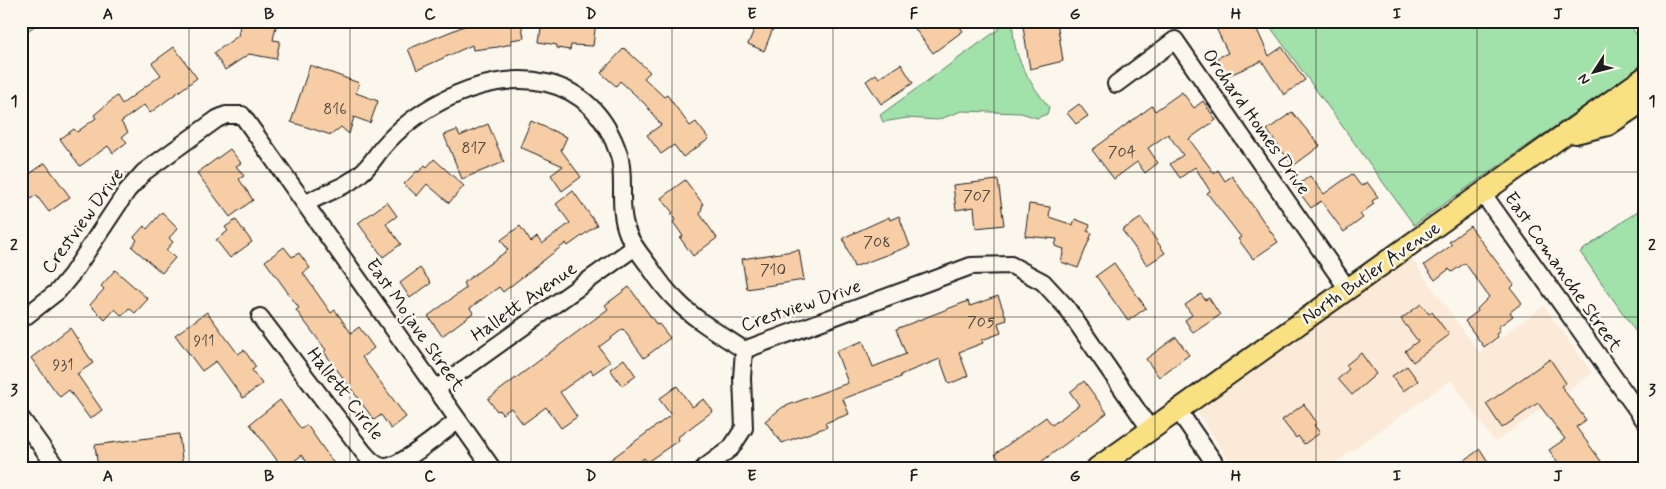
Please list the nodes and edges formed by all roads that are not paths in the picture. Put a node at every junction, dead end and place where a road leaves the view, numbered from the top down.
1 (1645, 77) edge
2 (1116, 84) dead end
3 (1645, 100) edge
4 (1568, 134) junction
5 (1483, 194) junction
6 (305, 204) junction
7 (635, 247) junction
8 (1347, 288) junction
9 (260, 317) dead end
10 (21, 320) edge
11 (744, 350) junction
12 (436, 389) junction
13 (1178, 410) junction
14 (21, 418) edge
15 (458, 420) junction
16 (1645, 421) edge
17 (1150, 429) junction
18 (57, 468) edge
19 (492, 468) edge
20 (704, 468) edge
21 (1097, 468) edge
22 (1218, 468) edge

1 - 4 main road, North Butler Avenue
2 - 8 street, Orchard Homes Drive
3 - 4 main road
4 - 5 main road, North Butler Avenue
5 - 8 main road, North Butler Avenue
5 - 16 street, East Comanche Street
6 - 7 street, Crestview Drive
6 - 10 street, Crestview Drive
6 - 12 street, East Mojave Street
7 - 11 street, Crestview Drive
7 - 12 street, Hallett Avenue
8 - 13 main road, North Butler Avenue
9 - 15 street, Hallett Circle
11 - 17 street, Crestview Drive
11 - 20 street
12 - 15 street, East Mojave Street
13 - 17 main road, North Butler Avenue
13 - 22 street
14 - 18 street
15 - 19 street, East Mojave Street
17 - 21 main road, North Butler Avenue

